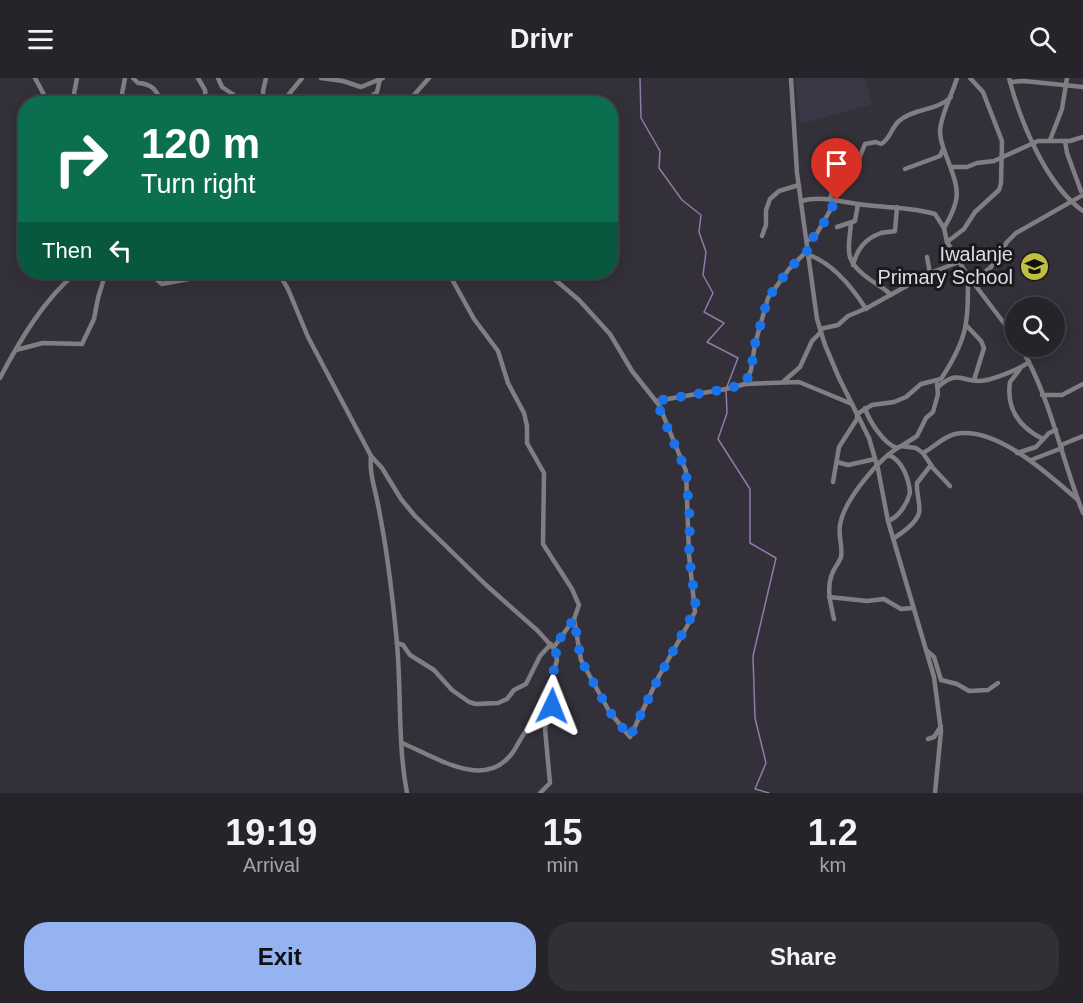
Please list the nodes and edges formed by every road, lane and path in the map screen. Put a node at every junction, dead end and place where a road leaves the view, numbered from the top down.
1 (35, 78) edge
2 (77, 78) edge
3 (117, 78) edge
4 (133, 78) edge
5 (198, 78) edge
6 (218, 78) edge
7 (266, 78) edge
8 (302, 78) edge
9 (321, 78) edge
10 (429, 78) edge
11 (791, 78) edge
12 (957, 78) edge
13 (970, 78) edge
14 (1067, 78) edge
15 (382, 79) edge
16 (124, 80) edge
17 (1010, 80) edge
18 (1066, 85) junction
19 (1083, 87) edge
20 (45, 96) edge
21 (74, 96) edge
22 (121, 96) edge
23 (160, 96) edge
24 (206, 96) edge
25 (234, 96) edge
26 (263, 96) edge
27 (287, 96) edge
28 (372, 96) edge
29 (413, 96) edge
30 (951, 97) junction
31 (1083, 136) edge
32 (1050, 140) junction
33 (1065, 141) junction
34 (1032, 143) junction
35 (943, 149) junction
36 (1003, 156) junction
37 (949, 165) junction
38 (905, 168) dead end
39 (799, 185) junction
40 (1082, 191) edge
41 (830, 198) junction
42 (837, 200) junction
43 (801, 201) junction
44 (1069, 201) junction
45 (858, 204) junction
46 (897, 207) junction
47 (1083, 211) edge
48 (851, 224) junction
49 (837, 227) dead end
50 (944, 228) junction
51 (762, 236) dead end
52 (807, 241) junction
53 (947, 242) junction
54 (808, 252) junction
55 (927, 257) dead end
56 (959, 262) junction
57 (853, 265) junction
58 (930, 273) junction
59 (968, 276) junction
60 (70, 279) edge
61 (104, 279) edge
62 (156, 279) edge
63 (190, 279) edge
64 (282, 279) edge
65 (452, 279) edge
66 (554, 279) edge
67 (973, 282) junction
68 (891, 295) junction
69 (866, 309) junction
70 (1005, 324) edge
71 (966, 325) junction
72 (820, 331) junction
73 (16, 350) junction
74 (1026, 357) edge
75 (1029, 362) junction
76 (1022, 367) junction
77 (0, 378) edge
78 (974, 380) junction
79 (784, 381) junction
80 (745, 384) junction
81 (937, 384) junction
82 (1083, 384) edge
83 (1042, 395) junction
84 (656, 401) junction
85 (852, 404) junction
86 (865, 408) junction
87 (857, 414) junction
88 (1056, 430) junction
89 (1083, 436) edge
90 (1042, 439) junction
91 (899, 446) junction
92 (1061, 447) junction
93 (923, 453) junction
94 (1017, 453) junction
95 (888, 455) junction
96 (371, 456) junction
97 (1030, 460) junction
98 (837, 462) junction
99 (876, 462) junction
100 (931, 465) junction
101 (833, 482) dead end
102 (950, 486) dead end
103 (1078, 500) junction
104 (1083, 513) edge
105 (888, 521) junction
106 (894, 538) junction
107 (830, 597) junction
108 (913, 608) junction
109 (574, 619) junction
110 (834, 619) dead end
111 (397, 643) junction
112 (552, 646) junction
113 (926, 650) junction
114 (998, 683) dead end
115 (546, 724) junction
116 (941, 726) junction
117 (928, 739) dead end
118 (402, 743) junction
119 (407, 793) edge
120 (540, 793) edge
121 (935, 793) edge

1 - 20 street
2 - 21 street
3 - 16 street
4 - 23 street
5 - 24 street
6 - 25 street
7 - 26 street
8 - 27 street
9 - 15 street
10 - 29 street
11 - 39 street
12 - 30 street
13 - 36 street
14 - 18 street
15 - 28 street
16 - 22 street
17 - 18 street
17 - 34 street
18 - 19 street
18 - 32 street
30 - 35 street
30 - 41 street
31 - 33 street
32 - 33 street
32 - 34 street
33 - 40 street
34 - 36 street
34 - 44 street
35 - 37 street
35 - 38 street
36 - 37 street
36 - 53 street
37 - 50 street
39 - 43 street
39 - 51 street
40 - 44 street
41 - 42 street
41 - 43 street
42 - 45 street
42 - 52 street
43 - 52 street
44 - 47 street
44 - 67 street
45 - 46 street
45 - 48 street
46 - 50 street
46 - 57 street
48 - 49 street
48 - 57 street
50 - 53 street
52 - 54 street
53 - 56 street
54 - 69 street
54 - 72 street
54 - 80 street
55 - 58 street
56 - 58 street
56 - 59 street
57 - 68 street
58 - 68 street
59 - 67 street
59 - 71 street
60 - 73 street
61 - 73 street
62 - 63 street
64 - 96 street
65 - 109 street
66 - 84 street
67 - 70 street
68 - 69 street
69 - 72 street
71 - 78 street
71 - 81 street
72 - 79 street
72 - 85 street
73 - 77 street
74 - 75 street
75 - 76 street
75 - 83 street
76 - 78 street
76 - 90 street
78 - 81 street
79 - 80 street
79 - 85 street
80 - 84 street
81 - 86 street
81 - 91 street
82 - 83 street
83 - 88 street
84 - 109 street
85 - 87 street
86 - 87 street
86 - 91 street
87 - 98 street
87 - 99 street
88 - 90 street
88 - 92 street
89 - 92 street
90 - 94 street
91 - 93 street
91 - 95 street
92 - 97 street
92 - 103 street
93 - 94 street
93 - 100 street
94 - 97 street
95 - 99 street
95 - 105 street
96 - 111 street
96 - 112 street
97 - 103 street
98 - 99 street
98 - 101 street
99 - 105 street
99 - 107 street
100 - 102 street
100 - 106 street
103 - 104 street
105 - 106 street
106 - 108 street
107 - 108 street
107 - 110 street
108 - 113 street
109 - 112 street
111 - 112 street
111 - 118 street
112 - 115 street
113 - 114 street
113 - 116 street
115 - 118 street
115 - 120 street
116 - 117 street
116 - 121 street
118 - 119 street

